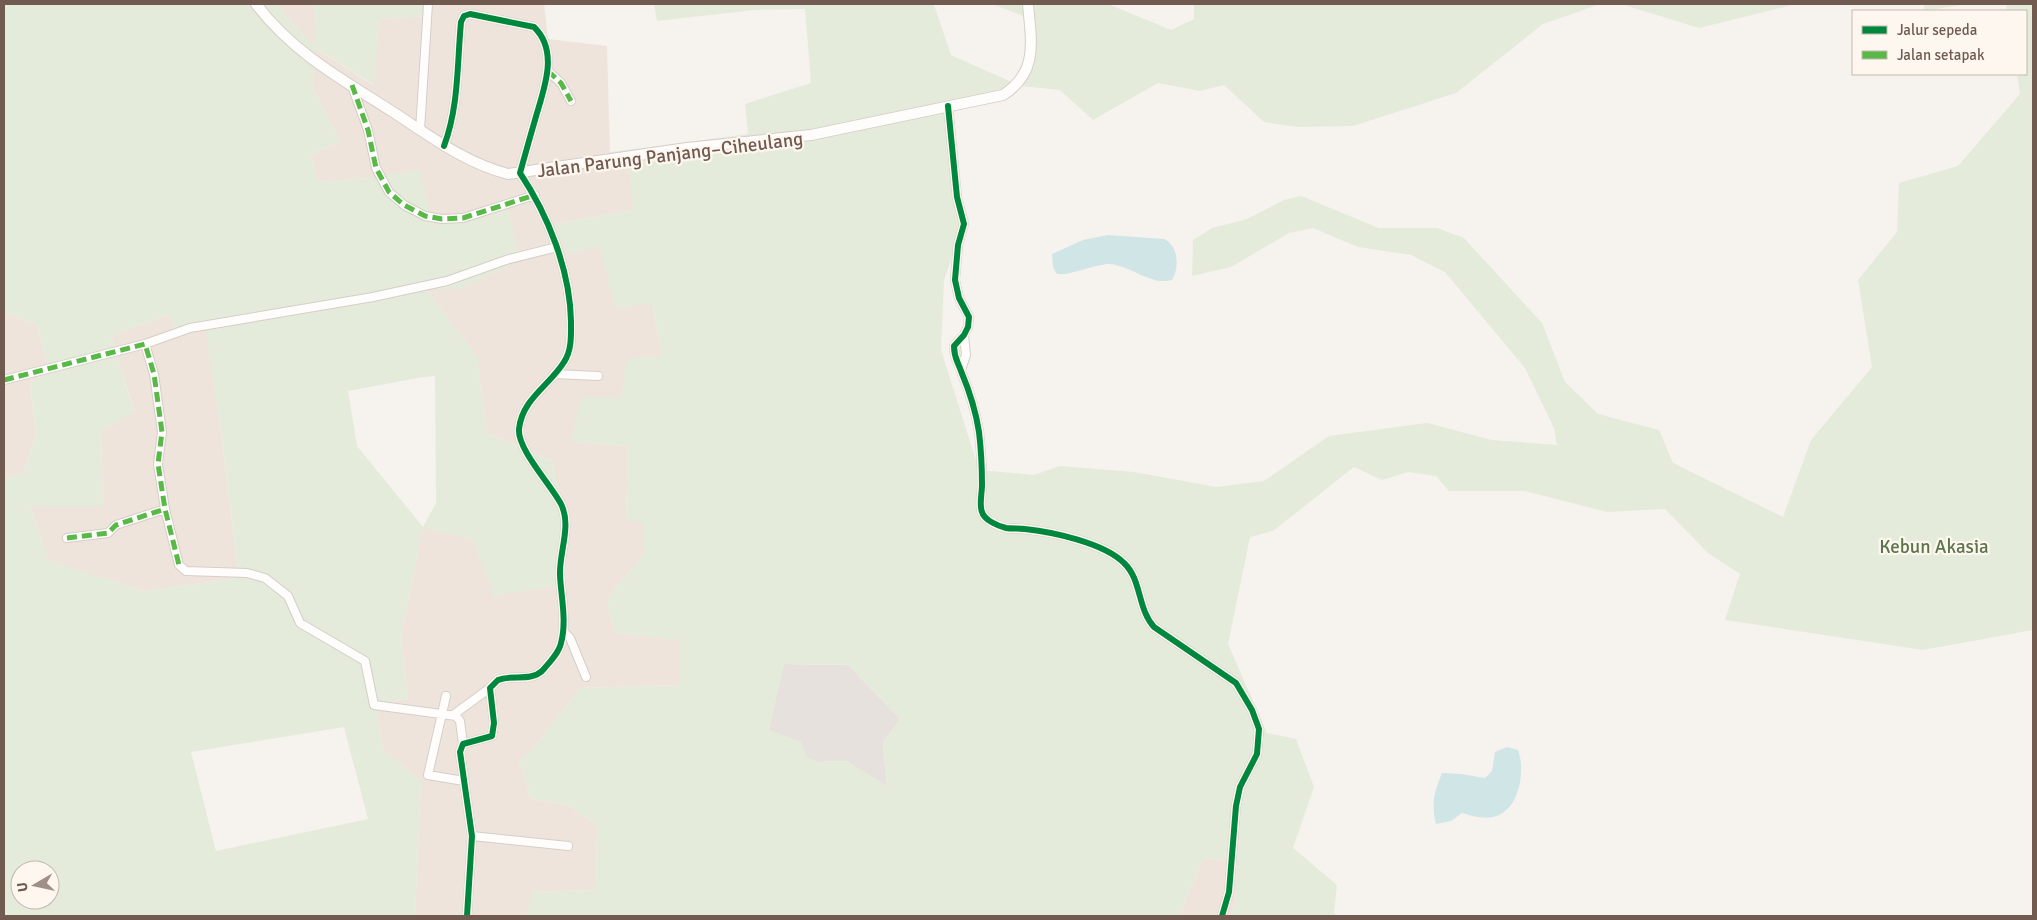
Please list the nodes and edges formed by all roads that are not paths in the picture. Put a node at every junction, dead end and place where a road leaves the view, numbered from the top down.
1 (256, 4) edge
2 (428, 4) edge
3 (1028, 4) edge
4 (548, 71) junction
5 (352, 86) junction
6 (571, 101) dead end
7 (948, 106) junction
8 (420, 130) junction
9 (444, 146) junction
10 (520, 173) junction
11 (535, 195) junction
12 (557, 248) junction
13 (145, 344) junction
14 (554, 374) junction
15 (598, 376) dead end
16 (4, 380) edge
17 (164, 509) junction
18 (67, 538) dead end
19 (562, 631) junction
20 (586, 677) dead end
21 (490, 688) junction
22 (446, 696) dead end
23 (442, 713) junction
24 (453, 715) junction
25 (463, 744) junction
26 (464, 781) junction
27 (472, 836) junction
28 (568, 846) dead end
29 (467, 916) edge
30 (1222, 916) edge

1 - 5 street, Jalan Parung Panjang–Ciheulang
2 - 8 street
3 - 7 street, Jalan Parung Panjang–Ciheulang
4 - 6 street
4 - 9 street
4 - 10 street
5 - 8 street, Jalan Parung Panjang–Ciheulang
5 - 11 street
7 - 10 street, Jalan Parung Panjang–Ciheulang
7 - 30 street
8 - 9 street, Jalan Parung Panjang–Ciheulang
9 - 10 street, Jalan Parung Panjang–Ciheulang
10 - 11 street
11 - 12 street
12 - 13 street
12 - 14 street
13 - 16 street
13 - 17 street
14 - 15 street
14 - 19 street
17 - 18 street
17 - 23 street
19 - 20 street
19 - 21 street
21 - 24 street
21 - 25 street
22 - 23 street
23 - 24 street
23 - 26 street
24 - 25 street
25 - 26 street
26 - 27 street
27 - 28 street
27 - 29 street

